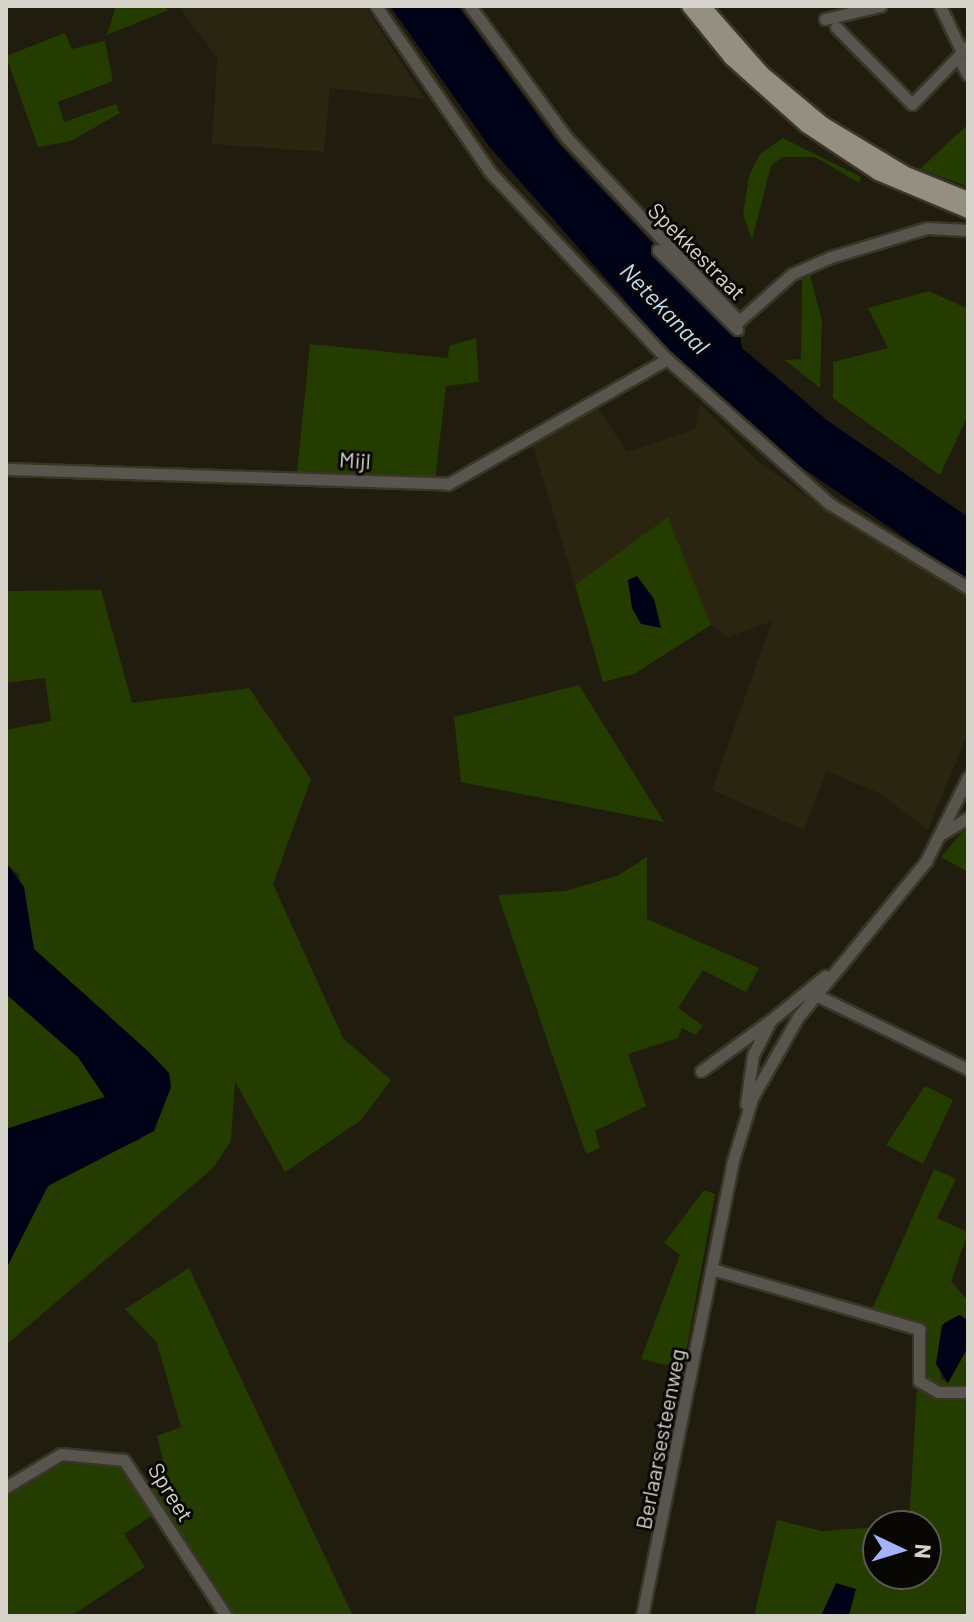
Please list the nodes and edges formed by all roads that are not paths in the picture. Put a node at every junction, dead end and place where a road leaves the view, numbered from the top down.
1 (376, 6) edge
2 (462, 6) edge
3 (470, 6) edge
4 (689, 6) edge
5 (703, 6) edge
6 (880, 6) edge
7 (940, 6) edge
8 (825, 19) dead end
9 (836, 27) dead end
10 (963, 51) edge
11 (968, 75) edge
12 (968, 199) edge
13 (968, 211) edge
14 (968, 230) edge
15 (737, 329) dead end
16 (667, 359) junction
17 (6, 469) edge
18 (968, 588) edge
19 (968, 777) edge
20 (968, 818) edge
21 (941, 834) junction
22 (841, 963) junction
23 (816, 995) junction
24 (771, 1020) junction
25 (968, 1069) edge
26 (701, 1071) dead end
27 (748, 1110) junction
28 (712, 1269) junction
29 (968, 1392) edge
30 (6, 1487) edge
31 (226, 1616) edge
32 (642, 1616) edge

1 - 16 street
2 - 15 street
3 - 14 street, Spekkestraat
4 - 13 main road
5 - 12 main road
6 - 8 street
7 - 10 street
9 - 10 street
10 - 11 street
16 - 17 street, Mijl
16 - 18 street
19 - 21 street, Berlaarsesteenweg
20 - 21 street
21 - 22 street, Berlaarsesteenweg
22 - 23 street, Berlaarsesteenweg
22 - 24 street, Berlaarsesteenweg
23 - 25 street
23 - 27 street, Berlaarsesteenweg
24 - 26 street, Berlaarsesteenweg
24 - 27 street, Berlaarsesteenweg
27 - 28 street, Berlaarsesteenweg
28 - 29 street
28 - 32 street, Berlaarsesteenweg
30 - 31 street, Spreet

